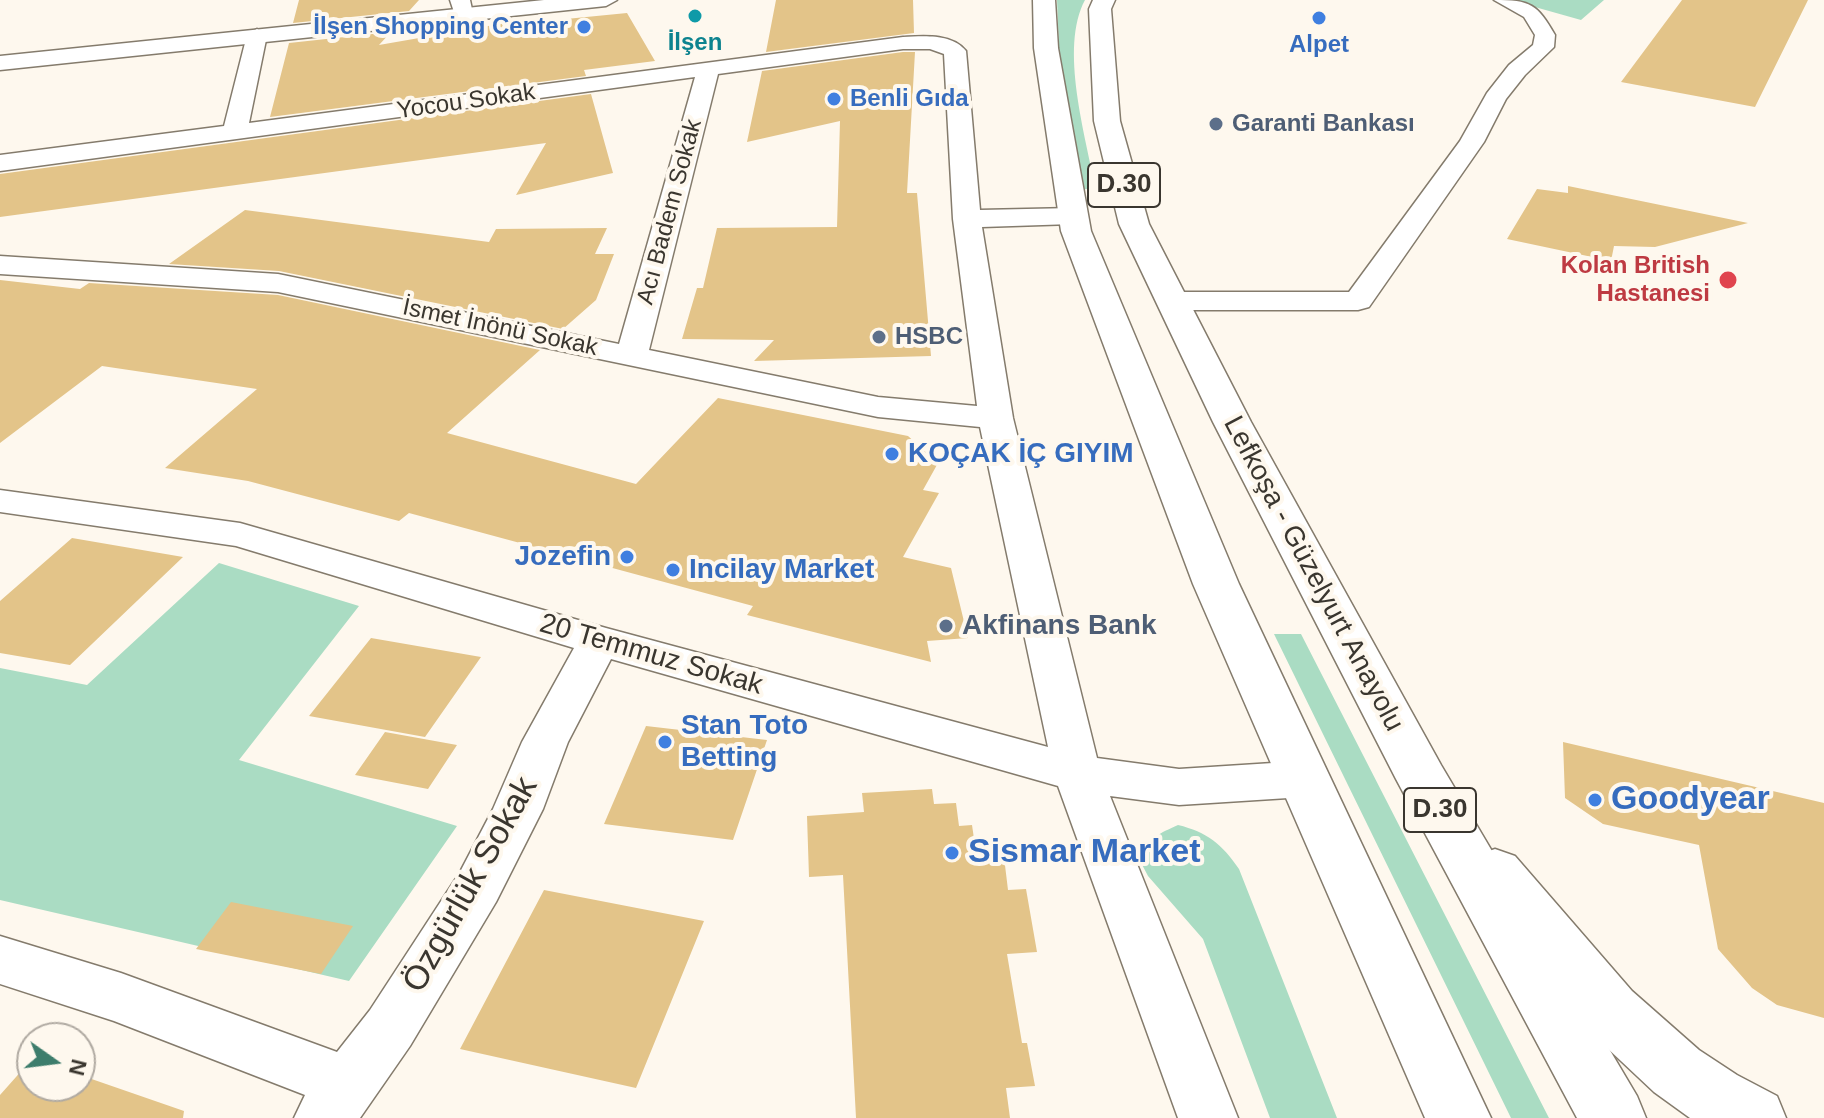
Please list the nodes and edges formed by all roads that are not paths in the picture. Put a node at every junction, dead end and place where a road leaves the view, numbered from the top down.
1 (606, 0) edge
2 (1044, 0) edge
3 (1104, 0) edge
4 (1504, 0) edge
5 (462, 7) edge
6 (257, 35) junction
7 (0, 63) edge
8 (708, 69) junction
9 (235, 132) junction
10 (0, 163) edge
11 (1073, 216) junction
12 (967, 219) junction
13 (0, 265) edge
14 (1172, 301) junction
15 (632, 355) junction
16 (996, 418) junction
17 (0, 501) edge
18 (599, 641) junction
19 (1077, 773) junction
20 (1304, 779) junction
21 (1422, 779) junction
22 (0, 960) edge
23 (337, 1101) edge
24 (1208, 1118) edge
25 (1458, 1118) edge
26 (1613, 1118) edge
27 (1753, 1118) edge

1 - 5 main road
2 - 11 main road, D.30
3 - 14 main road, Lefkoşa - Güzelyurt Anayolu / D.30
4 - 14 street
5 - 6 main road
6 - 7 main road
6 - 9 street
8 - 9 street, Yocou Sokak
8 - 12 street, Yocou Sokak
8 - 15 street, Acı Badem Sokak
9 - 10 street, Yocou Sokak
11 - 12 street
11 - 20 main road, D.30
12 - 16 street
13 - 15 street, İsmet İnönü Sokak
14 - 21 main road, Lefkoşa - Güzelyurt Anayolu / D.30
15 - 16 street, İsmet İnönü Sokak
16 - 19 street
17 - 18 street, 20 Temmuz Sokak
18 - 19 street, 20 Temmuz Sokak
18 - 23 street, Özgürlük Sokak
19 - 20 street, 20 Temmuz Sokak
19 - 24 street
20 - 25 main road, D.30
21 - 26 main road, Lefkoşa - Güzelyurt Anayolu / D.30
21 - 27 main road
22 - 23 street

